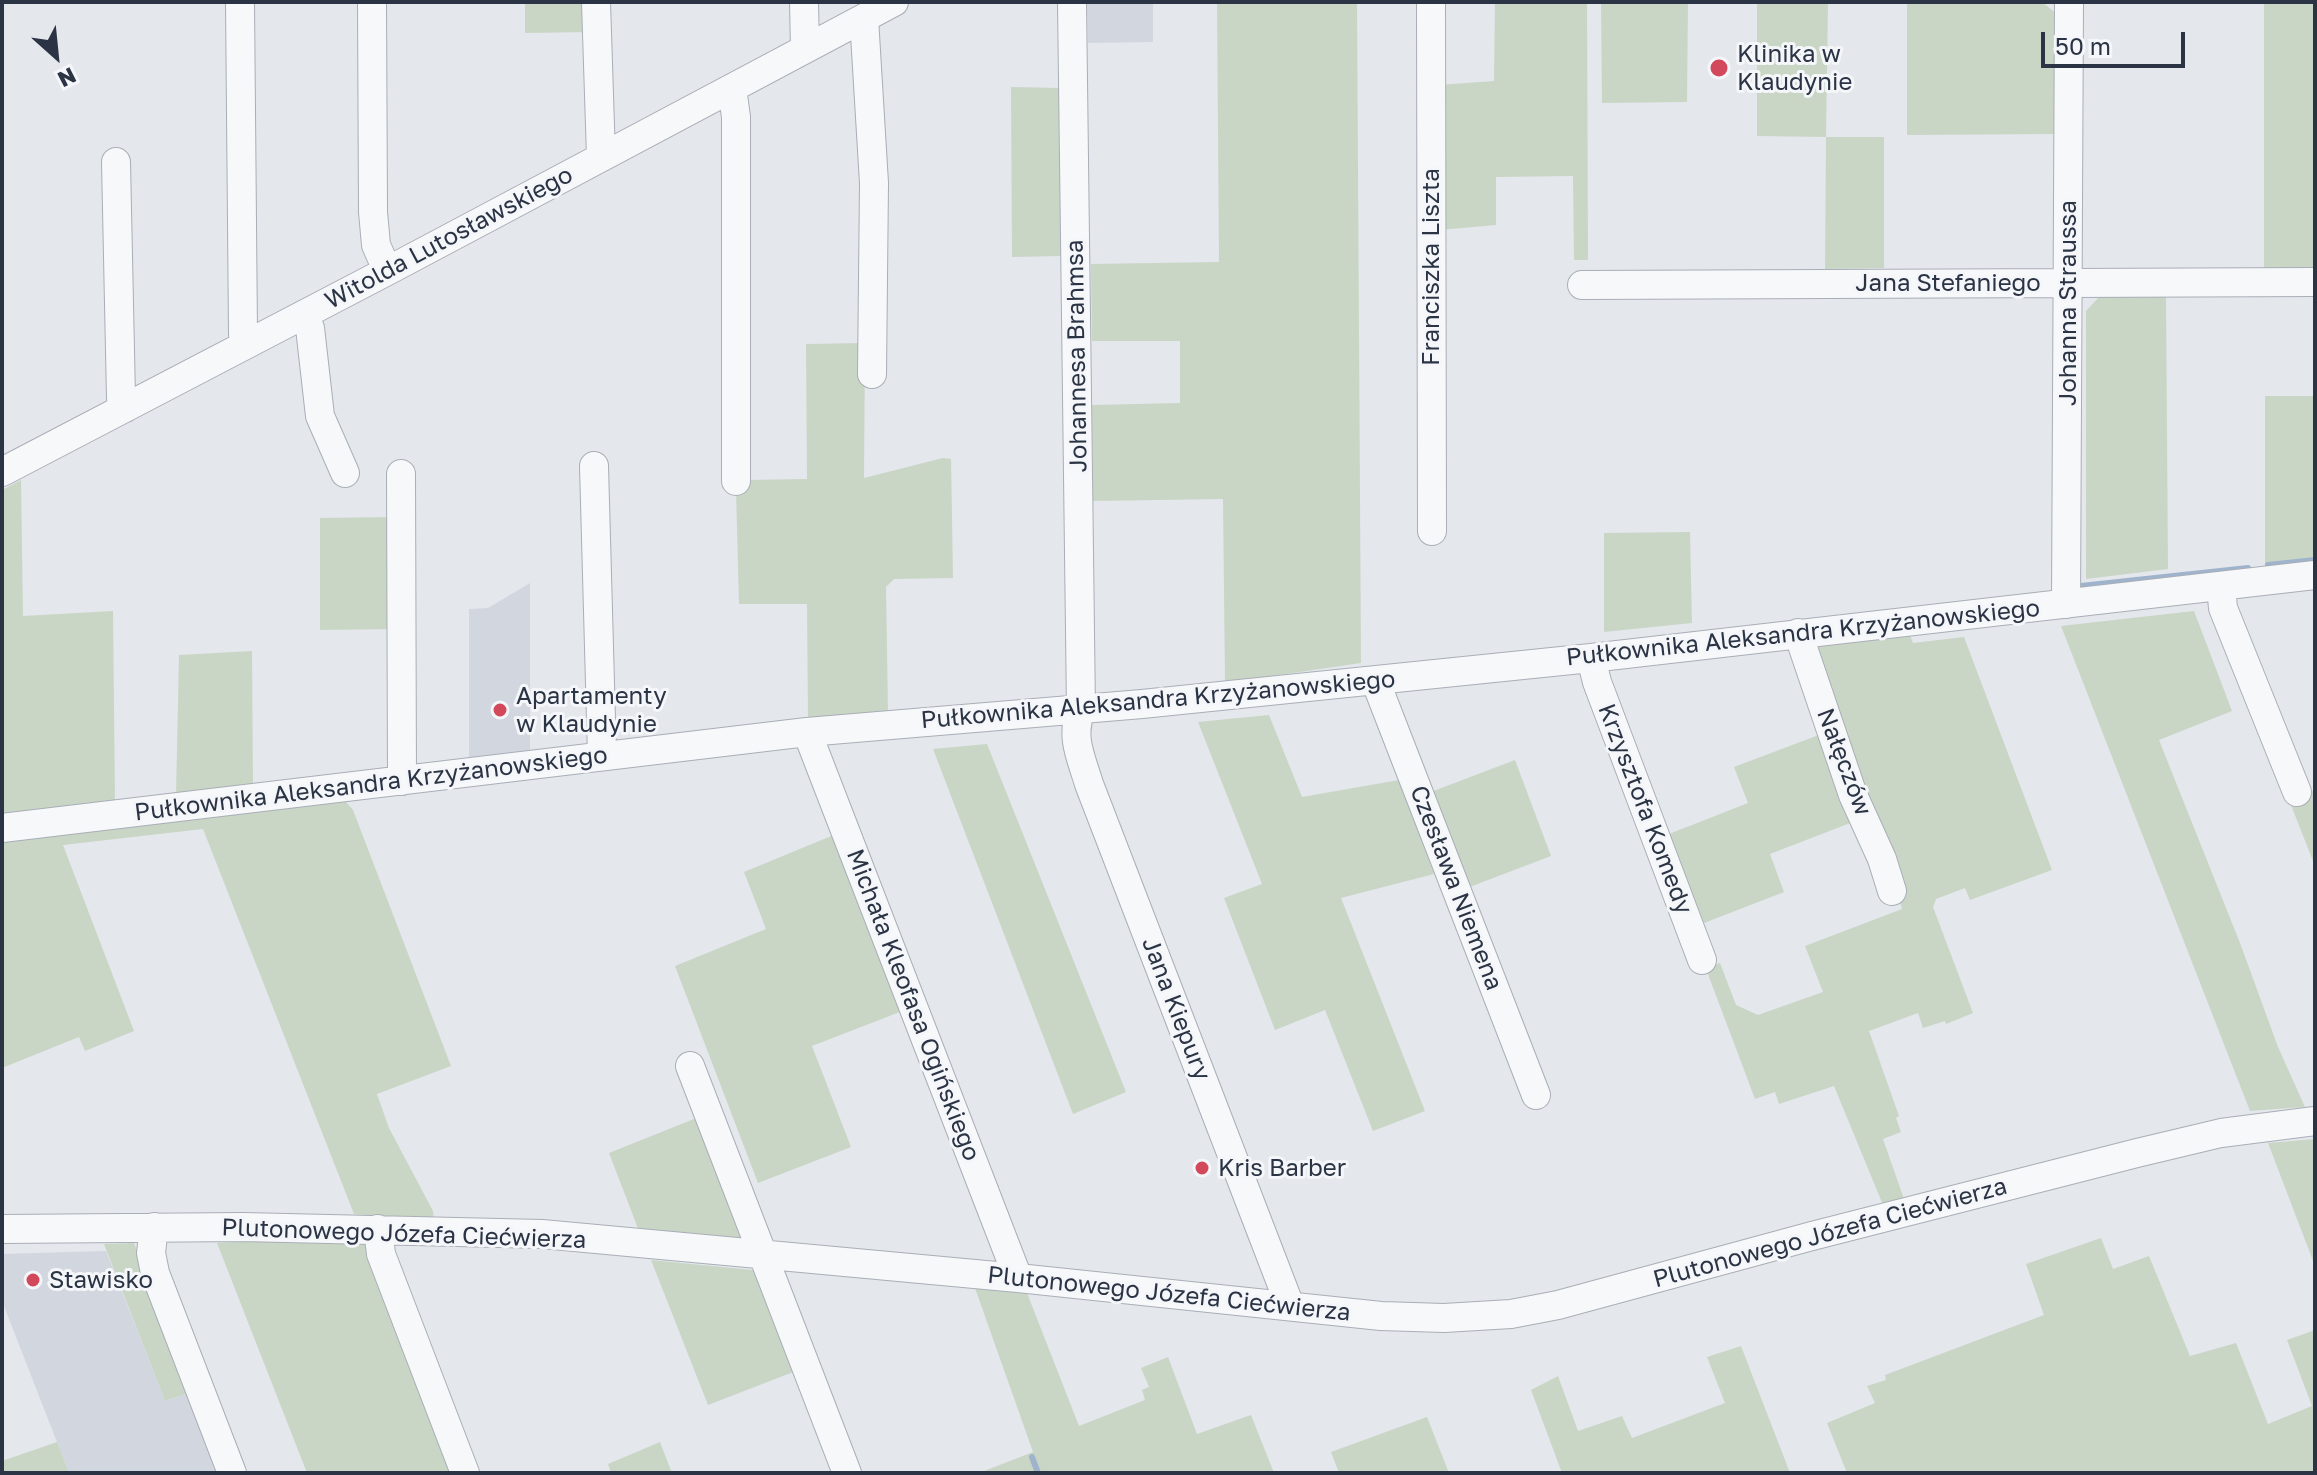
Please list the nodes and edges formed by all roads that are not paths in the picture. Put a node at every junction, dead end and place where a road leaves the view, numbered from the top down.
1 (240, 2) edge
2 (372, 2) edge
3 (596, 2) edge
4 (804, 2) edge
5 (894, 2) edge
6 (1072, 2) edge
7 (1431, 2) edge
8 (2069, 2) edge
9 (864, 18) junction
10 (805, 49) junction
11 (732, 88) junction
12 (601, 157) junction
13 (116, 162) dead end
14 (387, 270) junction
15 (2315, 282) edge
16 (2069, 283) junction
17 (1582, 285) dead end
18 (304, 315) junction
19 (247, 343) junction
20 (872, 374) dead end
21 (125, 408) junction
22 (594, 466) dead end
23 (2, 472) edge
24 (345, 473) dead end
25 (401, 474) dead end
26 (736, 481) dead end
27 (1432, 531) dead end
28 (2315, 575) edge
29 (2221, 586) junction
30 (2066, 604) junction
31 (1798, 633) junction
32 (1591, 658) junction
33 (1375, 680) junction
34 (1081, 710) junction
35 (807, 732) junction
36 (602, 756) junction
37 (402, 781) junction
38 (2297, 792) dead end
39 (2, 828) edge
40 (1892, 891) dead end
41 (1702, 960) dead end
42 (690, 1066) dead end
43 (1536, 1095) dead end
44 (2315, 1121) edge
45 (154, 1227) junction
46 (2, 1229) edge
47 (378, 1229) junction
48 (763, 1255) junction
49 (1018, 1278) junction
50 (1290, 1306) junction
51 (232, 1473) edge
52 (465, 1473) edge
53 (847, 1473) edge

1 - 19 street
2 - 14 street
3 - 12 street
4 - 10 street
5 - 9 street, Witolda Lutosławskiego
6 - 34 street, Johannesa Brahmsa
7 - 27 street, Franciszka Liszta
8 - 16 street, Johanna Straussa
9 - 10 street, Witolda Lutosławskiego
9 - 20 street
10 - 11 street, Witolda Lutosławskiego
11 - 12 street, Witolda Lutosławskiego
11 - 26 street
12 - 14 street, Witolda Lutosławskiego
13 - 21 street
14 - 18 street, Witolda Lutosławskiego
15 - 16 street, Jana Stefaniego
16 - 17 street, Jana Stefaniego
16 - 30 street, Johanna Straussa
18 - 19 street, Witolda Lutosławskiego
18 - 24 street
19 - 21 street, Witolda Lutosławskiego
21 - 23 street, Witolda Lutosławskiego
22 - 36 street
25 - 37 street
28 - 29 street, Pułkownika Aleksandra Krzyżanowskiego
29 - 30 street, Pułkownika Aleksandra Krzyżanowskiego
29 - 38 street
30 - 31 street, Pułkownika Aleksandra Krzyżanowskiego
31 - 32 street, Pułkownika Aleksandra Krzyżanowskiego
31 - 40 street, Nałęczów
32 - 33 street, Pułkownika Aleksandra Krzyżanowskiego
32 - 41 street, Krzysztofa Komedy
33 - 34 street, Pułkownika Aleksandra Krzyżanowskiego
33 - 43 street, Czesława Niemena
34 - 35 street, Pułkownika Aleksandra Krzyżanowskiego
34 - 50 street, Jana Kiepury
35 - 36 street, Pułkownika Aleksandra Krzyżanowskiego
35 - 49 street, Michała Kleofasa Ogińskiego
36 - 37 street, Pułkownika Aleksandra Krzyżanowskiego
37 - 39 street, Pułkownika Aleksandra Krzyżanowskiego
42 - 48 street
44 - 50 street, Plutonowego Józefa Ciećwierza
45 - 46 street, Plutonowego Józefa Ciećwierza
45 - 47 street, Plutonowego Józefa Ciećwierza
45 - 51 street
47 - 48 street, Plutonowego Józefa Ciećwierza
47 - 52 street
48 - 49 street, Plutonowego Józefa Ciećwierza
48 - 53 street
49 - 50 street, Plutonowego Józefa Ciećwierza

